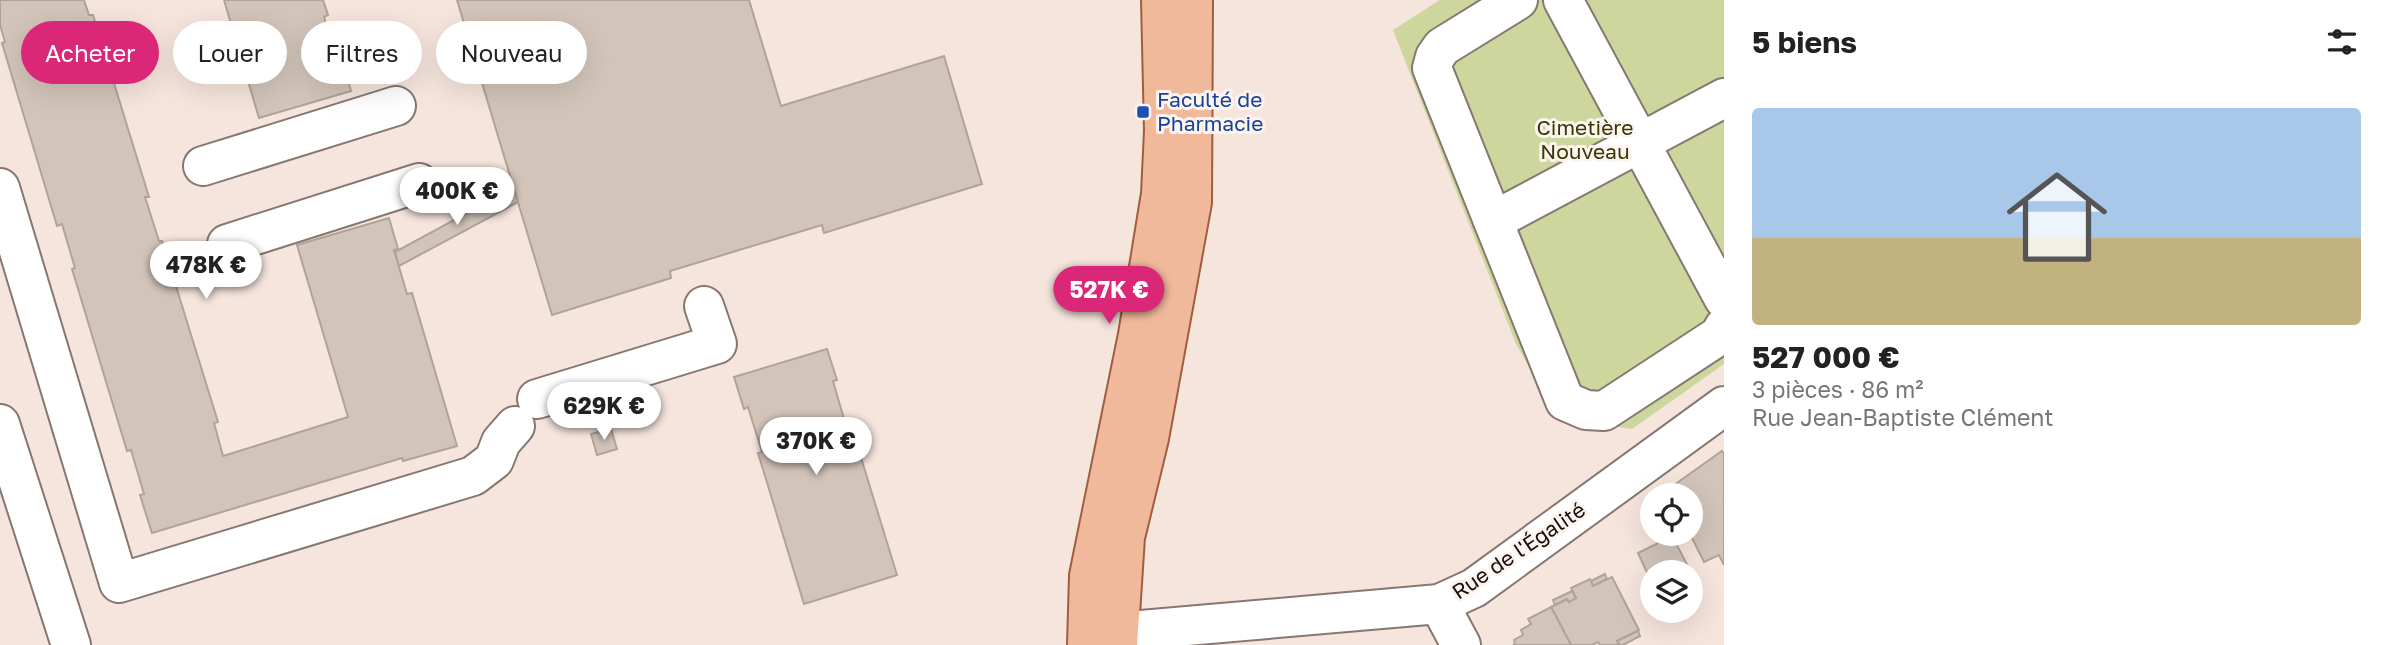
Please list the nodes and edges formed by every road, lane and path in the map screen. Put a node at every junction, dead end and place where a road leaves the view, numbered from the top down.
1 (1518, 0) edge
2 (1563, 0) edge
3 (1190, 1) edge
4 (1724, 98) edge
5 (396, 106) dead end
6 (1640, 143) junction
7 (203, 166) dead end
8 (419, 183) dead end
9 (0, 188) edge
10 (1493, 221) junction
11 (227, 244) dead end
12 (1724, 299) edge
13 (704, 306) dead end
14 (1724, 327) edge
15 (1724, 406) edge
16 (0, 424) edge
17 (1439, 604) junction
18 (1108, 641) edge
19 (71, 645) edge
20 (1461, 645) edge

1 - 10 street
2 - 6 street
3 - 18 main road
4 - 6 street
5 - 7 street
6 - 10 street
6 - 12 street
8 - 11 street
9 - 13 street
10 - 14 street
15 - 17 street, Rue de l'Égalité
16 - 19 street
17 - 18 street, Rue de l'Égalité
17 - 20 street

